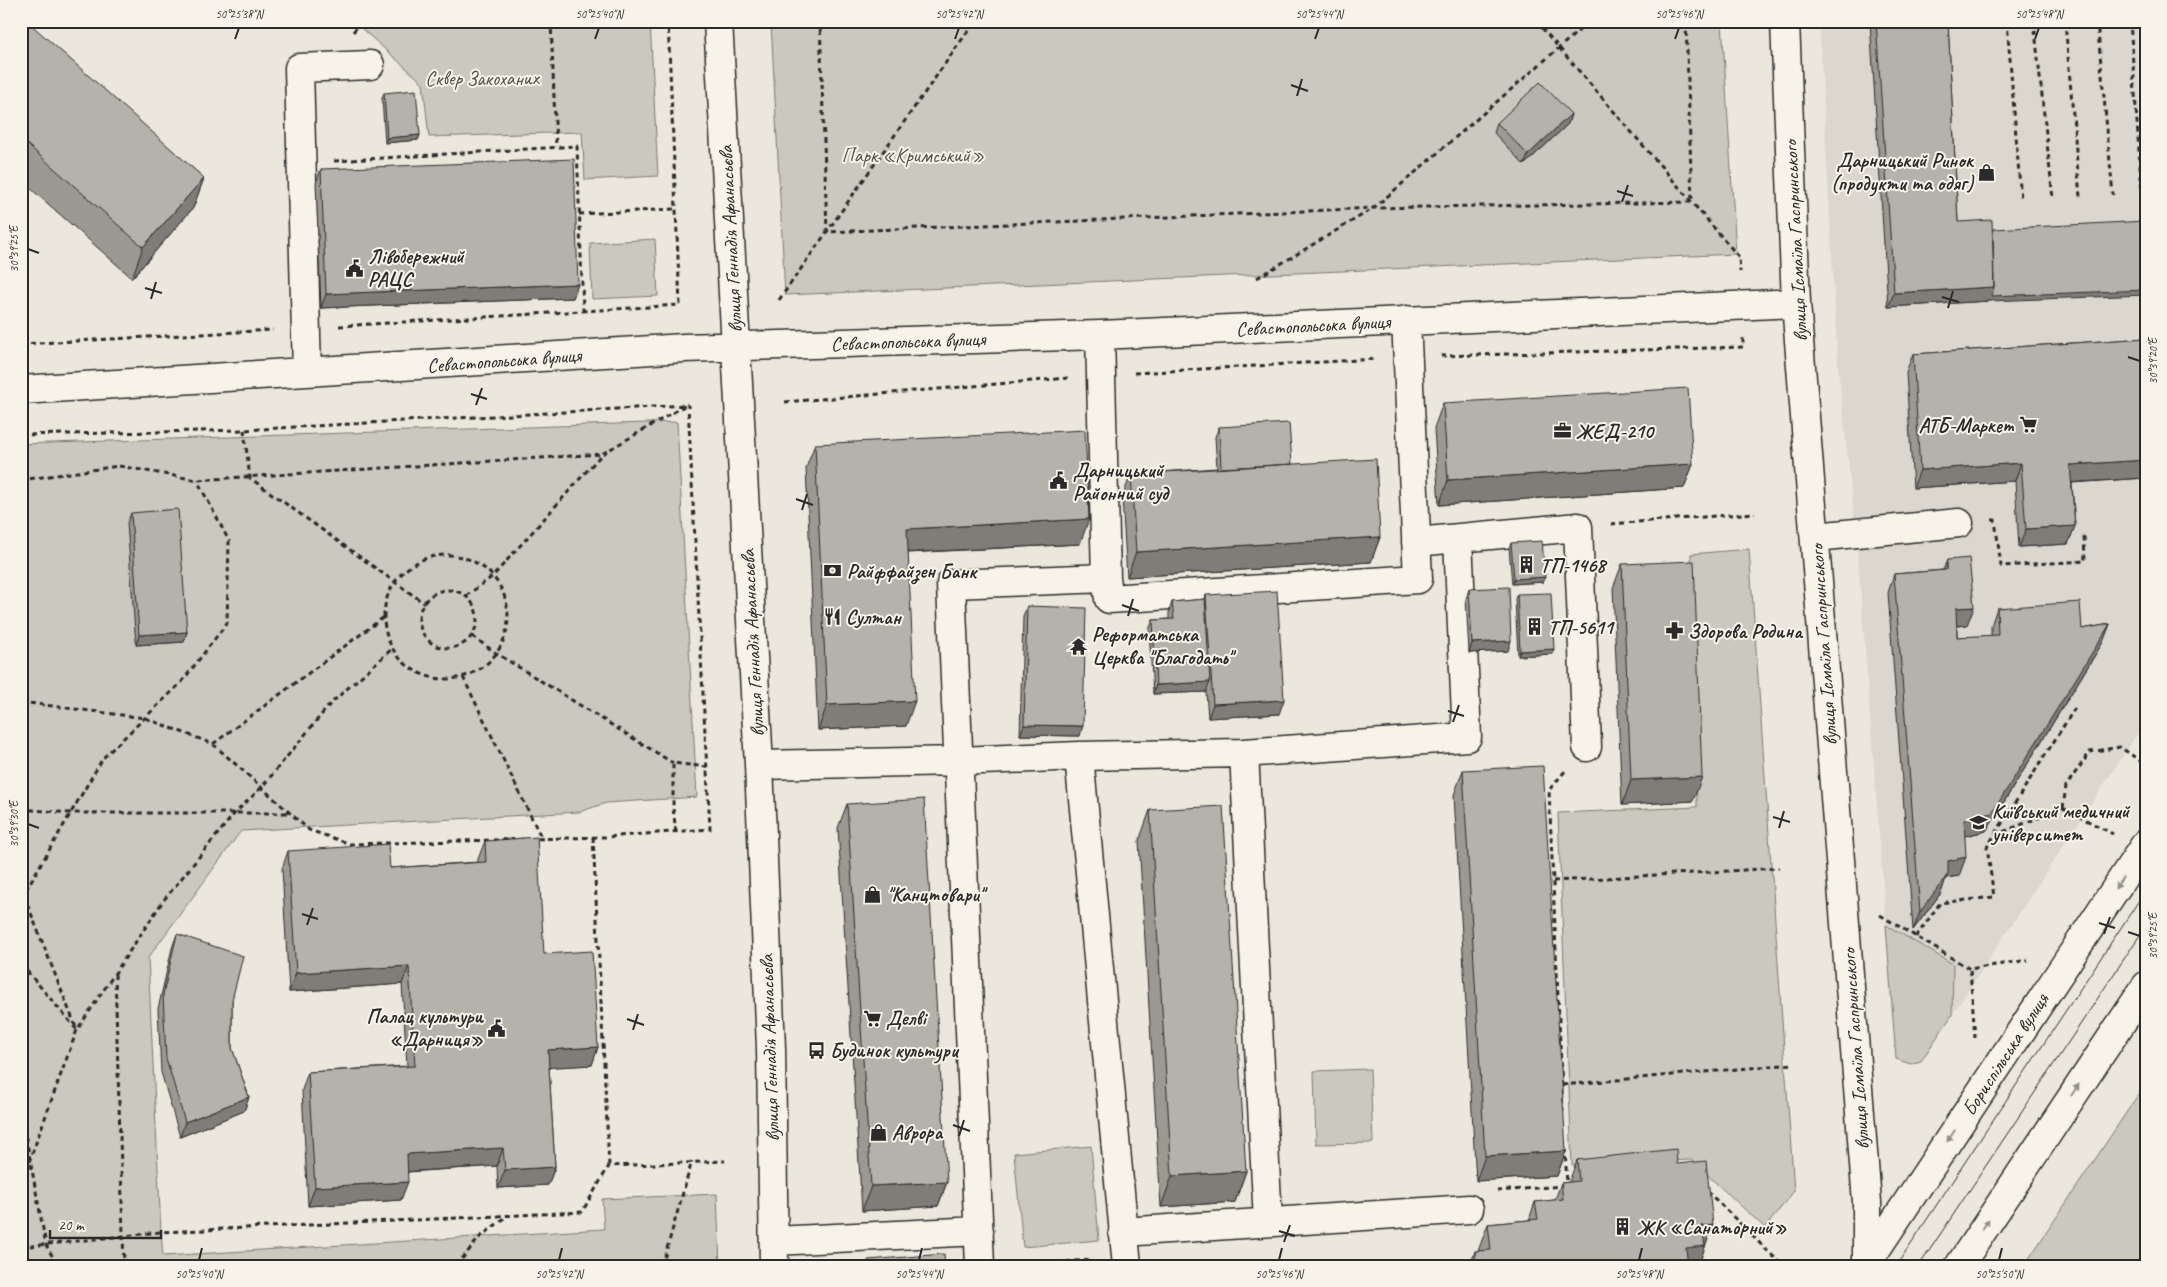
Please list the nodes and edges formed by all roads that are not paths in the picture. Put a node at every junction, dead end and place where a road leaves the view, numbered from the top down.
1 (718, 21) edge
2 (1785, 21) edge
3 (370, 65) dead end
4 (1796, 303) junction
5 (1406, 320) junction
6 (1100, 335) junction
7 (736, 348) junction
8 (307, 372) junction
9 (21, 390) edge
10 (1959, 523) road end
11 (1815, 537) junction
12 (1458, 539) junction
13 (1416, 542) junction
14 (1106, 578) junction
15 (1587, 747) road end
16 (1244, 753) junction
17 (1079, 756) junction
18 (959, 761) junction
19 (759, 765) junction
20 (2146, 843) edge
21 (2146, 986) edge
22 (1469, 1209) road end
23 (1268, 1222) junction
24 (979, 1231) junction
25 (1125, 1252) edge
26 (774, 1254) edge
27 (1868, 1265) edge
28 (980, 1266) edge
29 (1959, 1266) edge

1 - 7 street, вулиця Геннадія Афанасьєва
2 - 4 street, вулиця Ісмаїла Гаспринського
3 - 8 street
4 - 5 street, Севастопольська вулиця
4 - 11 street, вулиця Ісмаїла Гаспринського
5 - 6 street, Севастопольська вулиця
5 - 13 street
6 - 7 street, Севастопольська вулиця
6 - 14 street
7 - 8 street, Севастопольська вулиця
7 - 19 street, вулиця Геннадія Афанасьєва
8 - 9 street, Севастопольська вулиця
10 - 11 street
11 - 27 street, вулиця Ісмаїла Гаспринського
12 - 13 street
12 - 15 street
12 - 16 street
13 - 14 street
14 - 18 street
16 - 17 street
16 - 23 street
17 - 18 street
17 - 25 street
18 - 19 street
18 - 24 street
19 - 26 street, вулиця Геннадія Афанасьєва
20 -> 27 street, Бориспільська вулиця
29 -> 21 street
22 - 23 street
23 - 25 street
24 - 26 street
24 - 28 street

